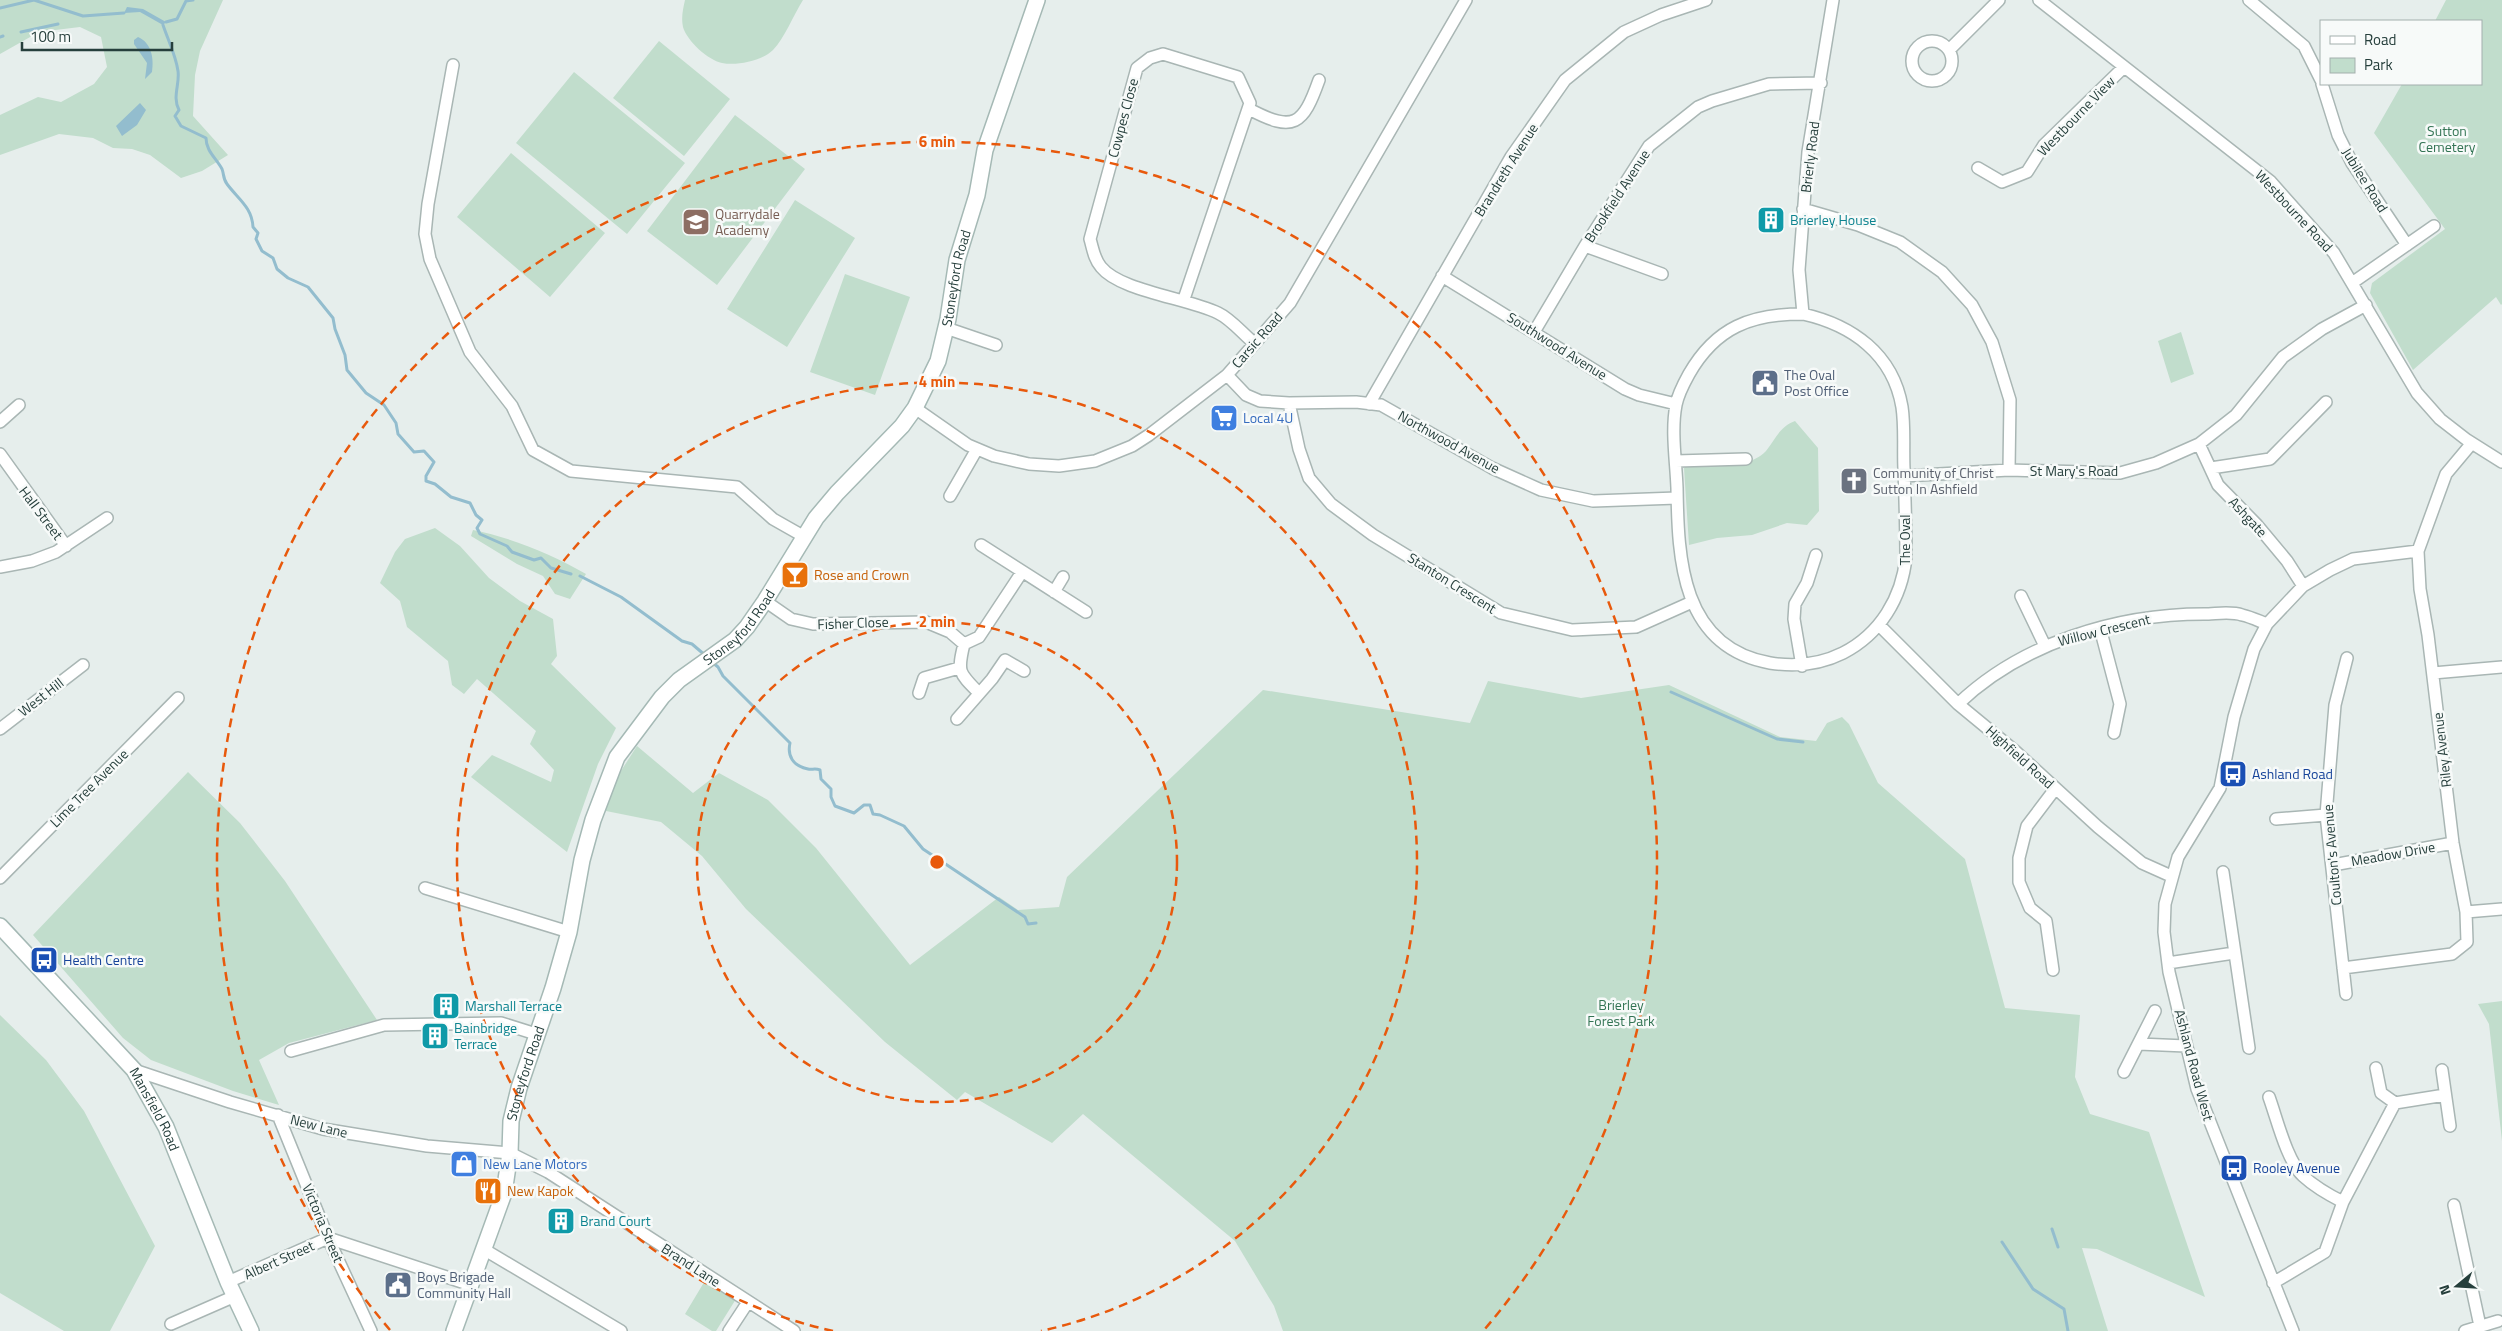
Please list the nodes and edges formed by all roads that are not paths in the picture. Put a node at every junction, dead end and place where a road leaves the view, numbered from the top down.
1 (1037, 0) edge
2 (1466, 0) edge
3 (1706, 0) edge
4 (1833, 0) edge
5 (1999, 0) edge
6 (2039, 0) edge
7 (2249, 0) edge
8 (1949, 50) dead end
9 (454, 65) dead end
10 (2124, 67) junction
11 (2320, 78) edge
12 (1319, 80) dead end
13 (1821, 83) junction
14 (2322, 85) edge
15 (1248, 109) junction
16 (1978, 168) dead end
17 (1803, 209) junction
18 (2434, 226) dead end
19 (2407, 245) junction
20 (1585, 246) junction
21 (1662, 274) dead end
22 (1442, 276) junction
23 (2352, 283) junction
24 (1184, 300) junction
25 (2366, 305) junction
26 (1802, 314) junction
27 (946, 328) junction
28 (1534, 332) junction
29 (1254, 343) junction
30 (996, 345) dead end
31 (1227, 375) junction
32 (2326, 402) dead end
33 (1289, 403) junction
34 (1368, 404) junction
35 (1676, 404) junction
36 (19, 405) dead end
37 (915, 408) junction
38 (0, 422) edge
39 (2472, 443) junction
40 (2199, 444) junction
41 (977, 449) junction
42 (0, 454) edge
43 (1746, 459) dead end
44 (1676, 461) junction
45 (2502, 462) edge
46 (2211, 468) junction
47 (2009, 470) junction
48 (1904, 476) junction
49 (950, 496) dead end
50 (1677, 498) junction
51 (107, 518) dead end
52 (804, 536) junction
53 (981, 545) dead end
54 (66, 546) junction
55 (2418, 551) junction
56 (1816, 555) dead end
57 (0, 567) edge
58 (1022, 572) junction
59 (1063, 577) dead end
60 (2303, 586) junction
61 (1054, 592) junction
62 (2021, 596) dead end
63 (765, 601) junction
64 (1692, 602) junction
65 (1086, 612) dead end
66 (2267, 624) junction
67 (1879, 625) junction
68 (2100, 628) junction
69 (964, 644) junction
70 (2045, 646) junction
71 (2347, 658) dead end
72 (83, 665) dead end
73 (1802, 666) junction
74 (2502, 667) edge
75 (959, 668) junction
76 (1024, 671) dead end
77 (2433, 673) junction
78 (918, 693) dead end
79 (979, 693) junction
80 (178, 698) dead end
81 (1958, 704) junction
82 (957, 719) dead end
83 (0, 729) edge
84 (2114, 733) dead end
85 (2055, 788) junction
86 (2326, 815) junction
87 (2276, 819) dead end
88 (2452, 843) junction
89 (2333, 865) junction
90 (2223, 872) dead end
91 (2171, 876) junction
92 (0, 878) edge
93 (425, 888) dead end
94 (2502, 909) edge
95 (2466, 912) junction
96 (0, 926) edge
97 (569, 932) junction
98 (2234, 952) junction
99 (2168, 963) junction
100 (2343, 968) junction
101 (2053, 970) dead end
102 (2346, 994) dead end
103 (2155, 1011) dead end
104 (536, 1034) junction
105 (2139, 1044) junction
106 (2186, 1046) junction
107 (2248, 1048) dead end
108 (292, 1051) dead end
109 (2376, 1068) dead end
110 (134, 1070) junction
111 (2442, 1070) dead end
112 (2124, 1072) dead end
113 (2445, 1095) junction
114 (2269, 1098) dead end
115 (2395, 1103) junction
116 (278, 1115) junction
117 (2450, 1126) dead end
118 (510, 1153) junction
119 (2343, 1202) junction
120 (2454, 1205) dead end
121 (328, 1238) junction
122 (485, 1250) junction
123 (228, 1282) junction
124 (2273, 1283) junction
125 (471, 1285) junction
126 (235, 1296) junction
127 (748, 1302) junction
128 (2498, 1321) dead end
129 (171, 1324) dead end
130 (2480, 1326) junction
131 (251, 1331) edge
132 (371, 1331) edge
133 (454, 1331) edge
134 (621, 1331) edge
135 (729, 1331) edge
136 (794, 1331) edge
137 (2293, 1331) edge
138 (2465, 1331) edge

1 - 27 main road, Stoneyford Road
2 - 29 street, Carsic Road
3 - 22 street, Brandreth Avenue
4 - 13 street, Brierly Road
5 - 8 street
6 - 10 street, Westbourne Road
7 - 11 street
9 - 52 street
10 - 16 street, Westbourne View
10 - 23 street, Westbourne Road
12 - 15 street
13 - 17 street, Brierly Road
13 - 20 street, Brookfield Avenue
14 - 19 street, Jubilee Road
15 - 24 street
15 - 24 street, Cowpes Close
17 - 26 street, Brierly Road
17 - 47 street
18 - 19 street
19 - 23 street
20 - 21 street
20 - 28 street, Brookfield Avenue
22 - 28 street, Southwood Avenue
22 - 34 street, Brandreth Avenue
23 - 25 street, Westbourne Road
24 - 29 street, Cowpes Close
25 - 39 street, Westbourne Road
25 - 40 street, St Mary's Road
26 - 35 street, The Oval
26 - 48 street, The Oval
27 - 30 street
27 - 37 main road, Stoneyford Road
28 - 35 street, Southwood Avenue
29 - 31 street, Carsic Road
31 - 33 street, Northwood Avenue
31 - 41 street, Carsic Road
32 - 46 street
33 - 34 street, Northwood Avenue
33 - 64 street, Stanton Crescent
34 - 50 street, Northwood Avenue
35 - 44 street, The Oval
36 - 38 street
37 - 41 street, Carsic Road
37 - 52 main road, Stoneyford Road
39 - 45 street, Westbourne Road
39 - 55 street, Riley Avenue
40 - 46 street, Ashgate
40 - 47 street, St Mary's Road
41 - 49 street
42 - 54 street, Hall Street
43 - 44 street
44 - 50 street, The Oval
46 - 60 street, Ashgate
47 - 48 street, St Mary's Road
48 - 67 street, The Oval
50 - 64 street, The Oval
51 - 54 street
52 - 63 main road, Stoneyford Road
53 - 58 street
54 - 57 street
55 - 60 street
55 - 77 street, Riley Avenue
56 - 73 street
58 - 61 street
58 - 69 street
59 - 61 street
60 - 66 street
61 - 65 street
62 - 70 street
63 - 69 street, Fisher Close
63 - 97 main road, Stoneyford Road
64 - 73 street, The Oval
66 - 68 street, Willow Crescent
66 - 91 street
67 - 73 street, The Oval
67 - 81 street, Highfield Road
68 - 70 street, Willow Crescent
68 - 84 street
69 - 75 street
70 - 81 street, Willow Crescent
71 - 86 street, Coulton's Avenue
72 - 83 street, West Hill
74 - 77 street
75 - 78 street
75 - 79 street
76 - 79 street
77 - 88 street, Riley Avenue
79 - 82 street
80 - 92 street, Lime Tree Avenue
81 - 85 street, Highfield Road
85 - 91 street, Highfield Road
85 - 101 street
86 - 87 street
86 - 89 street, Coulton's Avenue
88 - 89 street, Meadow Drive
88 - 95 street, Riley Avenue
89 - 100 street, Coulton's Avenue
90 - 98 street
91 - 99 street, Ashland Road West
93 - 97 street
94 - 95 street
95 - 100 street, Riley Avenue
96 - 110 main road, Mansfield Road
97 - 104 main road, Stoneyford Road
98 - 99 street
98 - 107 street
99 - 106 street, Ashland Road West
100 - 102 street, Coulton's Avenue
103 - 105 street
104 - 108 street
104 - 118 main road, Stoneyford Road
105 - 106 street
105 - 112 street
106 - 124 street, Ashland Road West
109 - 115 street
110 - 116 street, New Lane
110 - 123 main road, Mansfield Road
111 - 113 street
113 - 115 street
113 - 117 street
114 - 119 street
115 - 119 street
116 - 118 street, New Lane
116 - 121 street, Victoria Street
118 - 122 main road, Stoneyford Road
118 - 127 street, Brand Lane
119 - 124 street
120 - 130 street
121 - 123 street, Albert Street
121 - 125 street, Albert Street
121 - 132 street, Victoria Street
122 - 125 main road, Stoneyford Road
122 - 134 street
123 - 126 main road, Mansfield Road
124 - 137 street, Ashland Road West
125 - 133 main road, Stoneyford Road
126 - 129 street
126 - 131 main road, Mansfield Road
127 - 135 street
127 - 136 street, Brand Lane
128 - 130 street
130 - 138 street

